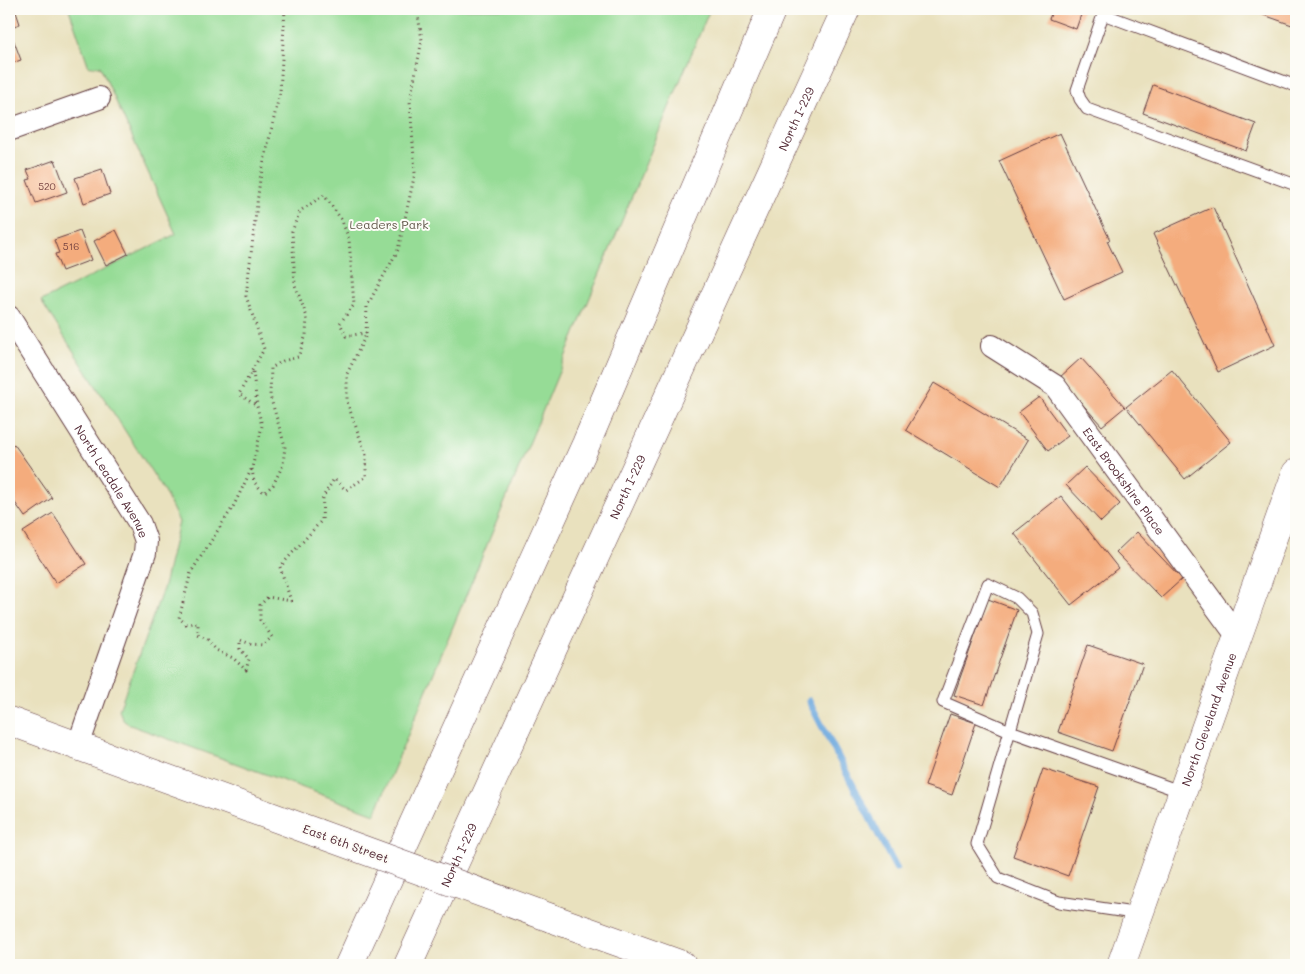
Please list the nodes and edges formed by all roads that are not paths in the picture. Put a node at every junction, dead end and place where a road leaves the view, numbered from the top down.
1 (772, 9) edge
2 (846, 9) edge
3 (1104, 11) edge
4 (1296, 86) edge
5 (99, 98) dead end
6 (9, 130) edge
7 (1296, 185) edge
8 (9, 318) edge
9 (992, 346) dead end
10 (1296, 473) edge
11 (1238, 637) junction
12 (9, 721) edge
13 (1010, 731) junction
14 (78, 746) junction
15 (1183, 792) junction
16 (1140, 914) junction
17 (349, 965) edge
18 (408, 965) edge
19 (682, 965) edge
20 (1122, 965) edge

1 - 17 main road
2 - 18 main road, North I-229
3 - 4 lane
3 - 7 lane
5 - 6 street
8 - 14 street, North Leadale Avenue
9 - 11 street, East Brookshire Place
10 - 11 main road, North Cleveland Avenue
11 - 15 main road, North Cleveland Avenue
12 - 14 main road, East 6th Street
13 - 13 lane
13 - 15 lane
13 - 16 lane
14 - 19 main road, East 6th Street, bridge
15 - 16 main road, North Cleveland Avenue
16 - 20 main road, North Cleveland Avenue

